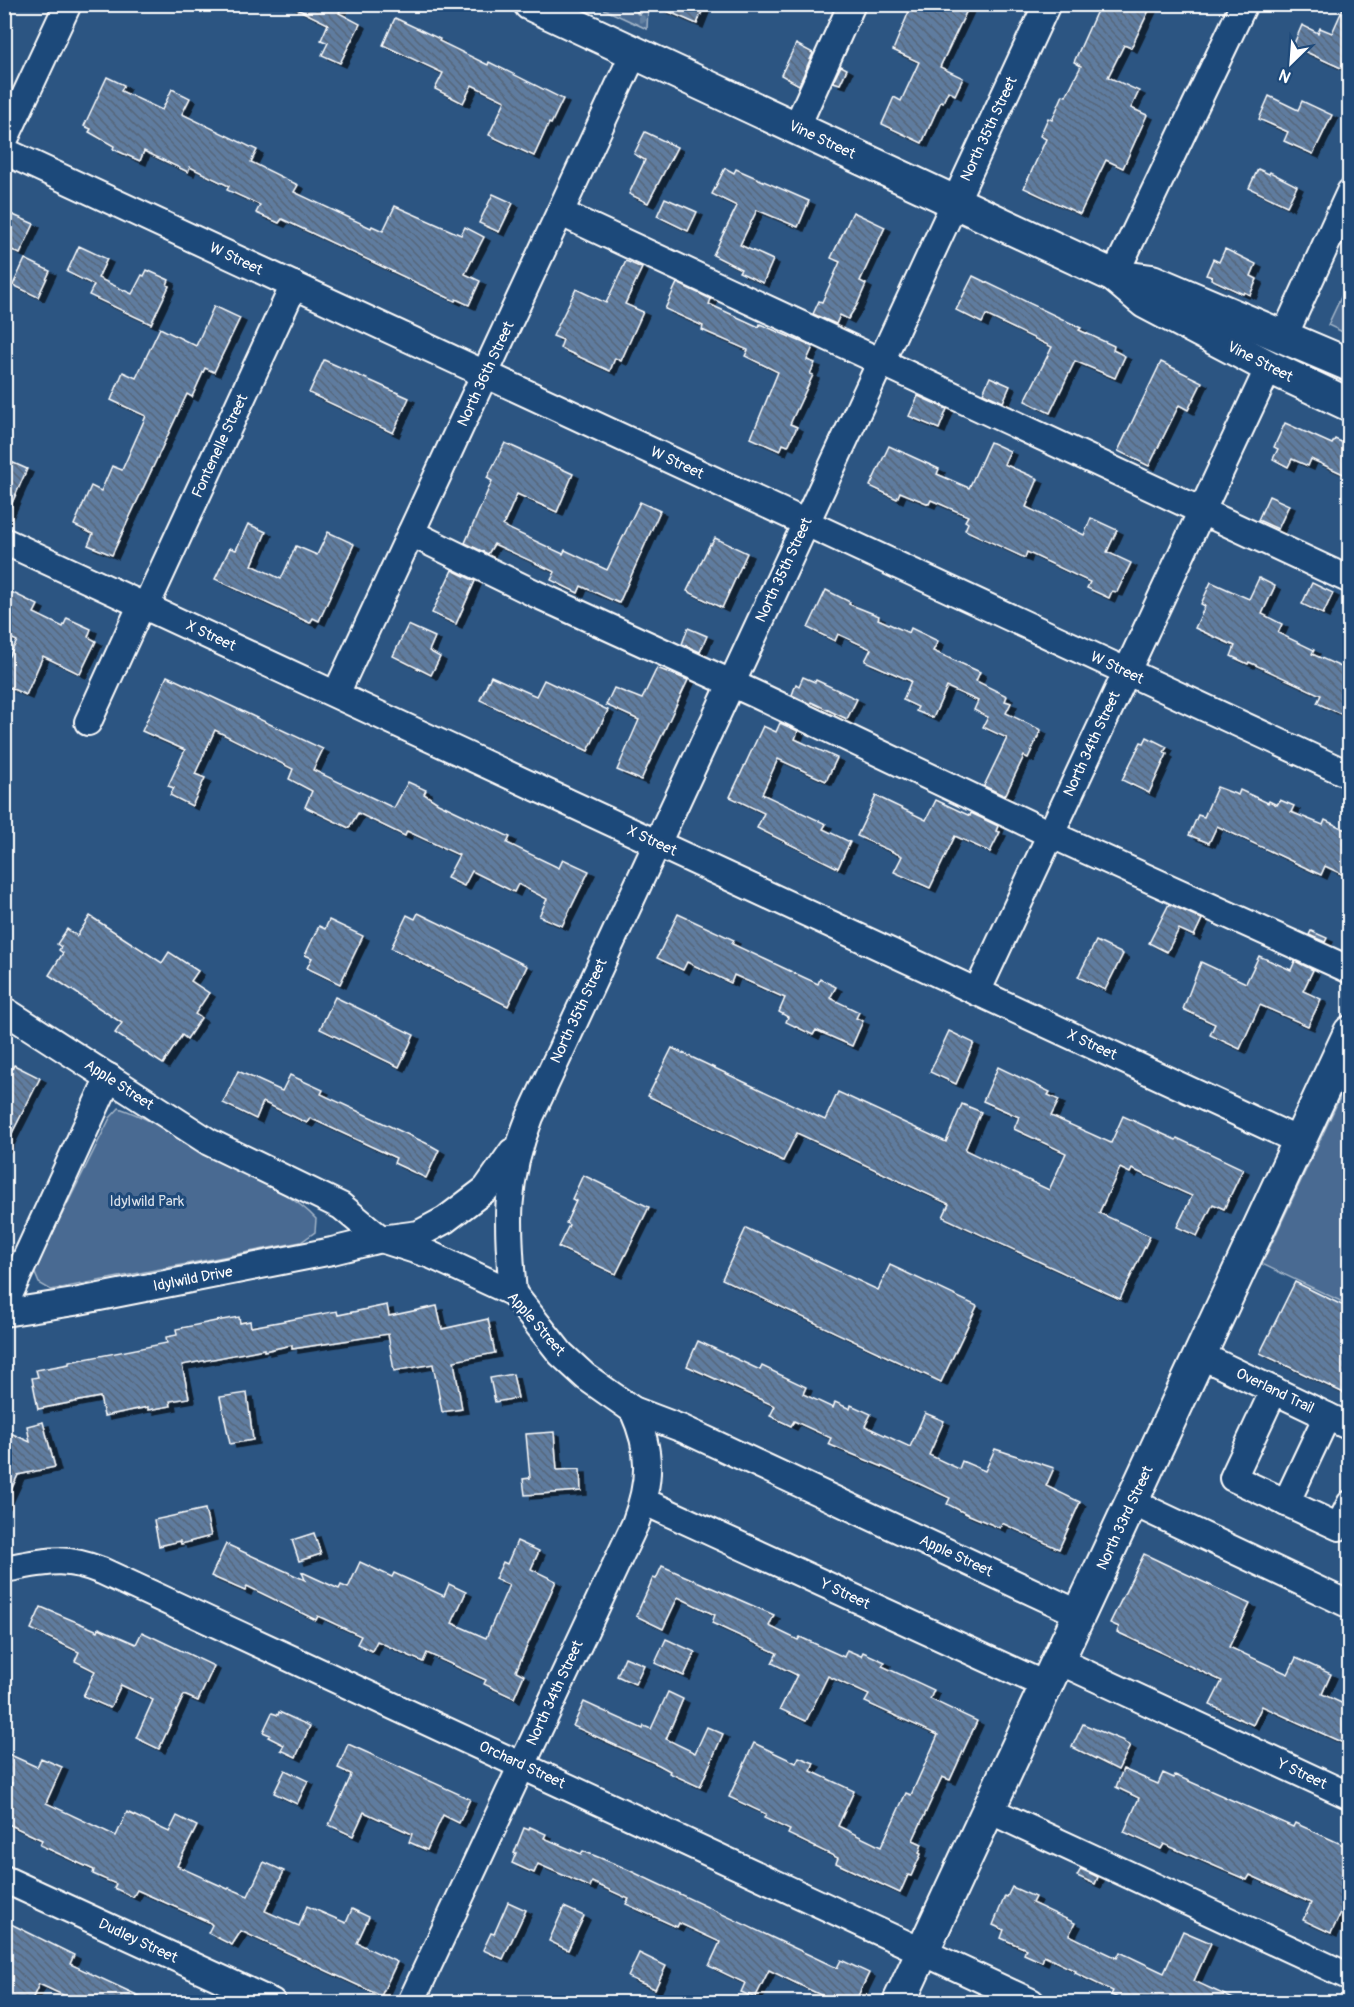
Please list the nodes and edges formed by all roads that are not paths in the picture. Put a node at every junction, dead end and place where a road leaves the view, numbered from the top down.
1 (68, 4) edge
2 (530, 4) edge
3 (852, 4) edge
4 (1047, 4) edge
5 (1244, 4) edge
6 (634, 53) junction
7 (796, 128) junction
8 (4, 141) edge
9 (4, 151) edge
10 (1350, 192) edge
11 (955, 202) junction
12 (561, 213) junction
13 (1114, 276) junction
14 (294, 285) junction
15 (1284, 336) junction
16 (881, 360) junction
17 (1350, 365) edge
18 (1269, 367) junction
19 (486, 374) junction
20 (1350, 405) edge
21 (1202, 510) junction
22 (805, 523) junction
23 (411, 533) junction
24 (4, 540) edge
25 (1350, 580) edge
26 (144, 605) junction
27 (1125, 672) junction
28 (732, 683) junction
29 (336, 694) junction
30 (88, 722) dead end
31 (1350, 775) edge
32 (1050, 834) junction
33 (657, 843) junction
34 (1350, 970) edge
35 (977, 992) junction
36 (4, 1010) edge
37 (1350, 1032) edge
38 (109, 1077) junction
39 (522, 1136) junction
40 (1299, 1141) junction
41 (381, 1239) junction
42 (513, 1293) junction
43 (4, 1306) edge
44 (4, 1313) edge
45 (1200, 1355) junction
46 (1274, 1390) junction
47 (633, 1410) junction
48 (1338, 1421) edge
49 (643, 1501) junction
50 (1132, 1502) junction
51 (1287, 1503) junction
52 (1350, 1504) edge
53 (4, 1569) edge
54 (1350, 1605) edge
55 (1080, 1614) junction
56 (1053, 1673) junction
57 (522, 1765) junction
58 (1350, 1796) edge
59 (989, 1810) junction
60 (4, 1879) edge
61 (923, 1952) junction
62 (1350, 1977) edge
63 (272, 2002) edge
64 (411, 2002) edge
65 (899, 2002) edge
66 (1032, 2002) edge

1 - 8 street
2 - 6 main road, Vine Street
3 - 7 street
4 - 11 street, North 35th Street
5 - 13 street
6 - 7 main road, Vine Street
6 - 12 street, North 36th Street
7 - 11 main road, Vine Street
9 - 14 street, W Street
10 - 15 street
11 - 13 main road, Vine Street
11 - 16 street, North 35th Street
12 - 16 street
12 - 19 street, North 36th Street
13 - 15 main road, Vine Street
13 - 18 main road, Vine Street
14 - 19 street, W Street
14 - 26 street, Fontenelle Street
15 - 17 main road, Vine Street
16 - 21 street
16 - 22 street, North 35th Street
18 - 20 main road, Vine Street
18 - 21 street, North 34th Street
19 - 22 street, W Street
19 - 23 street, North 36th Street
21 - 25 street
21 - 27 street, North 34th Street
22 - 27 street, W Street
22 - 28 street, North 35th Street
23 - 28 street
23 - 29 street, North 36th Street
24 - 26 street, X Street
26 - 29 street, X Street
26 - 30 street, Fontenelle Street
27 - 31 street, W Street
27 - 32 street, North 34th Street
28 - 32 street
28 - 33 street, North 35th Street
29 - 33 street, X Street
32 - 34 street
32 - 35 street, North 34th Street
33 - 35 street, X Street
33 - 39 street, North 35th Street
35 - 40 street, X Street
36 - 38 street, Apple Street
37 - 40 main road, North 33rd Street
38 - 41 street, Apple Street
38 - 43 street
39 - 41 street, North 35th Street
39 - 42 street, North 35th Street
40 - 45 main road, North 33rd Street
41 - 42 street, Apple Street
41 - 44 street, Idylwild Drive
42 - 47 street, Apple Street
45 - 46 street, Overland Trail
45 - 50 main road, North 33rd Street
46 - 48 street, Overland Trail
46 - 51 street
47 - 49 street, North 34th Street
47 - 55 street, Apple Street
48 - 51 street
49 - 56 street, Y Street
49 - 57 street, North 34th Street
50 - 54 street
50 - 55 main road, North 33rd Street
51 - 52 street
53 - 57 street, Orchard Street
55 - 56 main road, North 33rd Street
56 - 58 street, Y Street
56 - 59 main road, North 33rd Street
57 - 61 street, Orchard Street
57 - 64 street, North 34th Street
59 - 61 main road, North 33rd Street
59 - 62 street
60 - 63 street, Dudley Street
61 - 65 main road, North 33rd Street
61 - 66 street, Orchard Street

